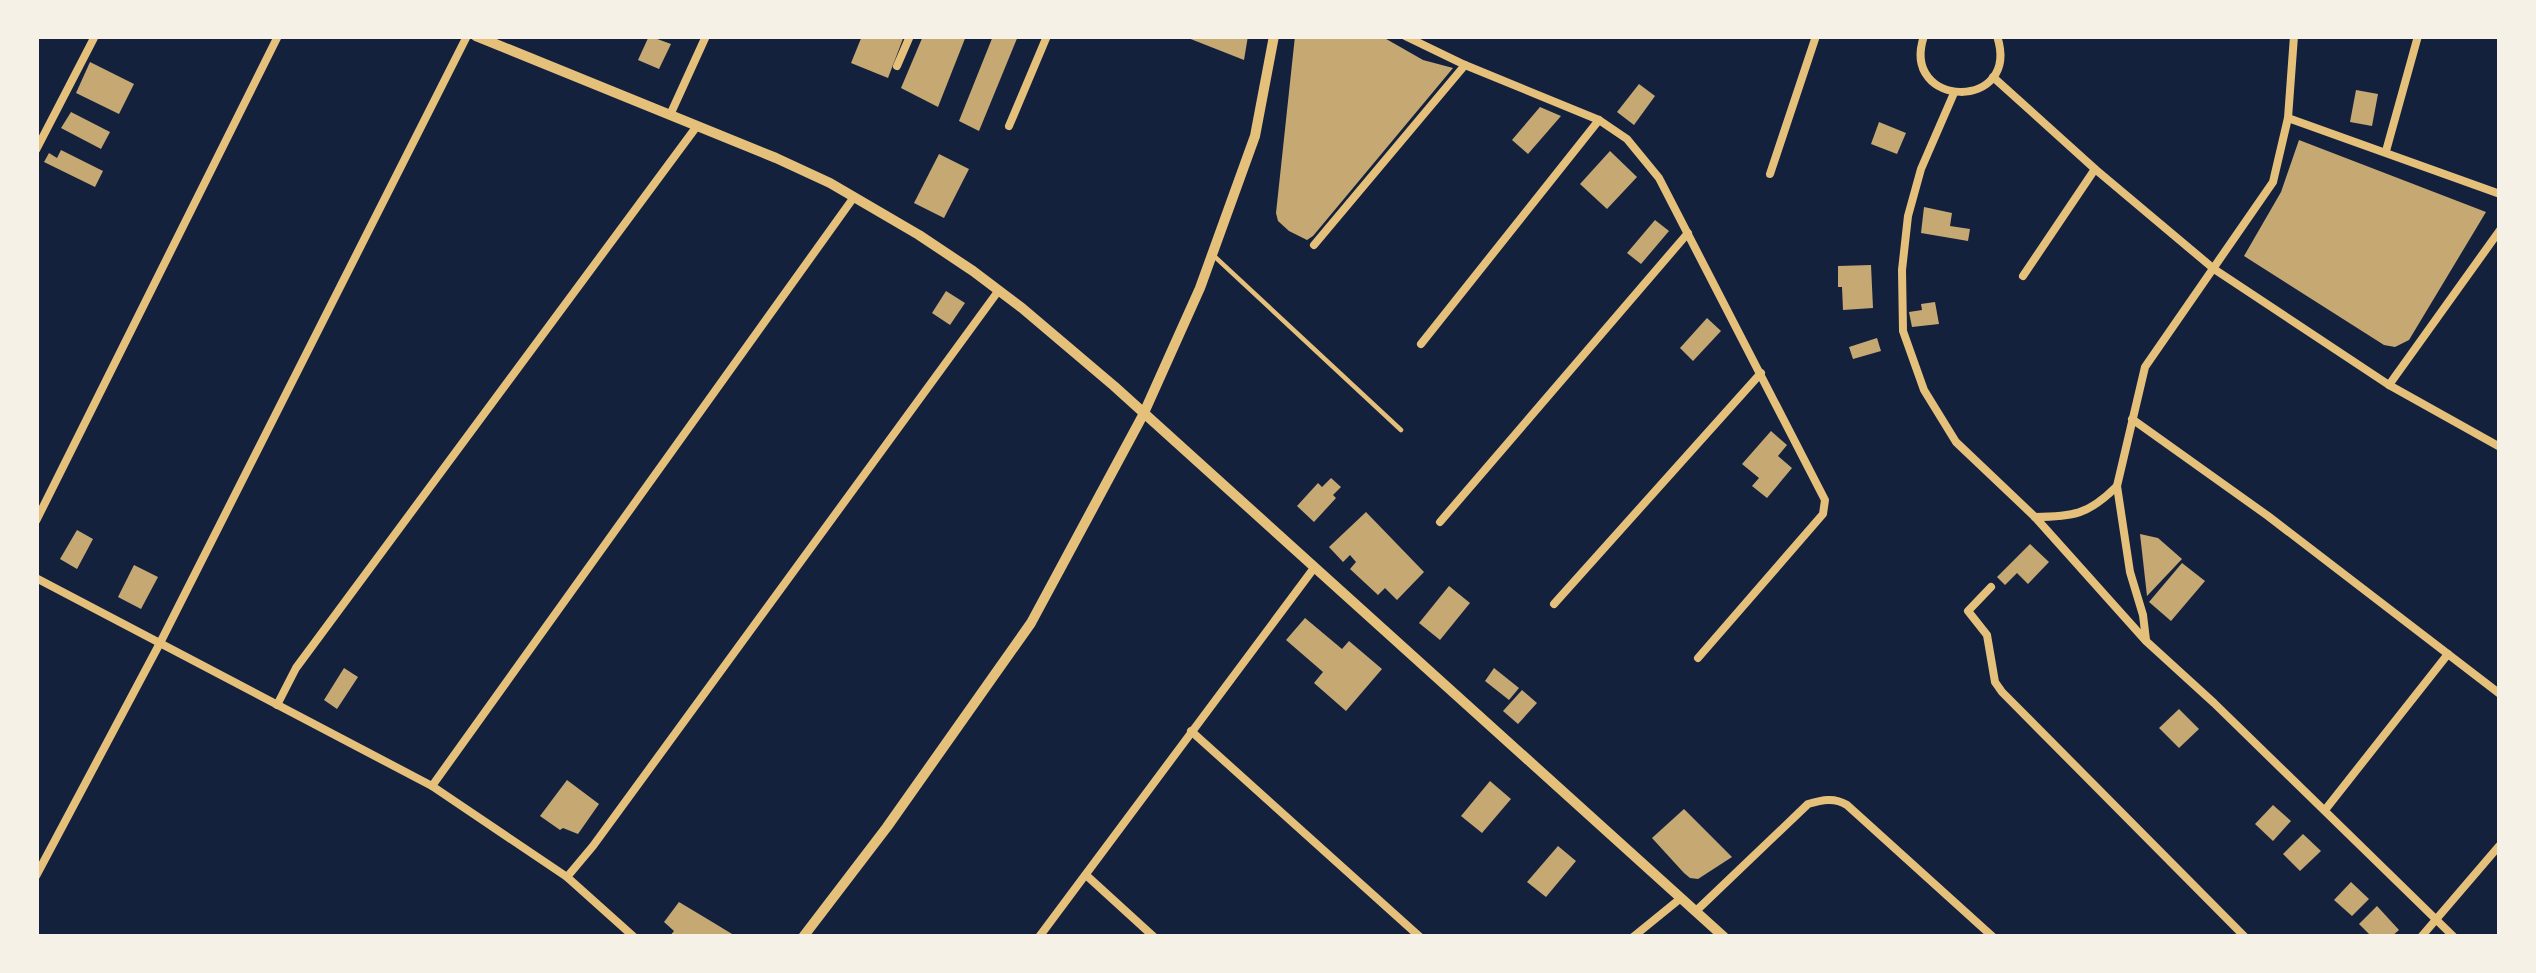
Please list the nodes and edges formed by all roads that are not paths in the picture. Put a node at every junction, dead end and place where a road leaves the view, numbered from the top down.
1 (94, 36) edge
2 (278, 36) edge
3 (467, 36) edge
4 (476, 36) edge
5 (706, 36) edge
6 (910, 36) edge
7 (1047, 36) edge
8 (1274, 36) edge
9 (1405, 36) edge
10 (1816, 36) edge
11 (1924, 36) edge
12 (1997, 36) edge
13 (2294, 36) edge
14 (2418, 36) edge
15 (491, 39) edge
16 (1466, 65) junction
17 (897, 66) dead end
18 (1993, 77) junction
19 (1954, 93) junction
20 (670, 115) junction
21 (2288, 118) junction
22 (1599, 120) junction
23 (1009, 125) dead end
24 (697, 126) junction
25 (36, 150) edge
26 (2386, 151) junction
27 (2095, 169) junction
28 (1770, 174) dead end
29 (2500, 194) edge
30 (854, 197) junction
31 (2500, 230) edge
32 (1688, 233) junction
33 (1314, 245) dead end
34 (1213, 255) junction
35 (2214, 269) junction
36 (2023, 276) dead end
37 (999, 290) junction
38 (1421, 344) dead end
39 (1761, 373) junction
40 (2389, 385) junction
41 (1144, 415) junction
42 (2132, 419) junction
43 (1401, 430) dead end
44 (2500, 447) edge
45 (2117, 485) junction
46 (2035, 517) junction
47 (36, 521) edge
48 (1440, 522) dead end
49 (1315, 567) junction
50 (36, 578) edge
51 (1991, 587) dead end
52 (1554, 604) dead end
53 (2146, 641) junction
54 (160, 643) junction
55 (2448, 654) junction
56 (1698, 658) dead end
57 (2500, 694) edge
58 (278, 704) junction
59 (1192, 731) junction
60 (432, 786) junction
61 (2325, 810) junction
62 (2500, 846) edge
63 (1086, 875) junction
64 (36, 876) edge
65 (567, 877) junction
66 (1681, 898) junction
67 (1696, 911) junction
68 (2438, 921) junction
69 (634, 937) edge
70 (803, 937) edge
71 (1039, 937) edge
72 (1154, 937) edge
73 (1420, 937) edge
74 (1634, 937) edge
75 (1724, 937) edge
76 (1993, 937) edge
77 (2245, 937) edge
78 (2421, 937) edge
79 (2454, 937) edge

1 - 25 street
2 - 47 street
3 - 54 street
4 - 15 main road
5 - 20 street
6 - 17 street
7 - 23 street
8 - 34 main road
9 - 16 street
10 - 28 street
11 - 19 street
12 - 18 street
13 - 21 street
14 - 26 street
15 - 20 main road
16 - 22 street
16 - 33 street
18 - 19 street
18 - 27 street
19 - 46 street
20 - 24 main road
21 - 26 street
21 - 35 street
22 - 32 street
22 - 38 street
24 - 30 main road
24 - 58 street
26 - 29 street
27 - 35 street
27 - 36 street
30 - 37 main road
30 - 60 street
31 - 40 street
32 - 39 street
32 - 48 street
34 - 41 main road
34 - 43 lane
35 - 40 street
35 - 42 street
37 - 41 main road
37 - 65 street
39 - 52 street
39 - 56 street
40 - 44 street
41 - 49 main road
41 - 70 main road
42 - 45 street
42 - 55 street
45 - 46 street
45 - 53 street
46 - 53 street
49 - 59 street
49 - 66 main road
50 - 54 street
51 - 77 street
53 - 61 street
54 - 58 street
54 - 64 street
55 - 57 street
55 - 61 street
58 - 60 street
59 - 63 street
59 - 73 street
60 - 65 street
61 - 68 street
62 - 68 street
63 - 71 street
63 - 72 street
65 - 69 street
66 - 67 main road
66 - 74 street
67 - 75 main road
67 - 76 street
68 - 78 street
68 - 79 street

